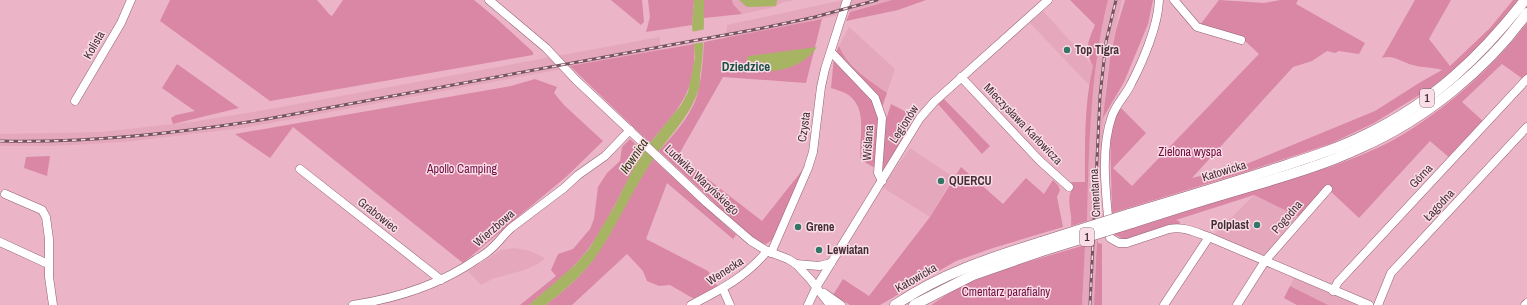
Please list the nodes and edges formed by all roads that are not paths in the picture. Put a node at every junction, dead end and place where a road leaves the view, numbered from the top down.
1 (131, 0) edge
2 (489, 0) edge
3 (847, 0) edge
4 (1048, 0) edge
5 (1159, 0) edge
6 (1174, 0) edge
7 (1525, 0) edge
8 (1527, 13) edge
9 (1241, 40) dead end
10 (831, 52) junction
11 (960, 77) junction
12 (1527, 79) edge
13 (75, 101) dead end
14 (1527, 126) edge
15 (630, 130) junction
16 (300, 169) dead end
17 (882, 181) junction
18 (1069, 187) dead end
19 (1328, 189) dead end
20 (6, 194) dead end
21 (1131, 219) junction
22 (1209, 237) junction
23 (0, 242) edge
24 (1042, 246) junction
25 (769, 252) junction
26 (1265, 261) junction
27 (831, 263) junction
28 (48, 264) junction
29 (796, 264) junction
30 (441, 280) junction
31 (818, 288) junction
32 (723, 289) junction
33 (1333, 291) junction
34 (53, 305) edge
35 (353, 305) edge
36 (691, 305) edge
37 (730, 305) edge
38 (808, 305) edge
39 (830, 305) edge
40 (841, 305) edge
41 (895, 305) edge
42 (914, 305) edge
43 (1164, 305) edge
44 (1237, 305) edge
45 (1369, 305) edge
46 (1378, 305) edge

1 - 13 street, Kolista
2 - 15 street, Ludwika Waryńskiego
3 - 10 street, Czysta
4 - 11 street, Legionów
5 - 22 street, Cmentarna
6 - 9 street
7 - 21 main road, Katowicka / 1
8 - 21 main road, Katowicka / 1
10 - 17 street, Wiślana
10 - 25 street, Czysta
11 - 17 street, Legionów
11 - 18 street, Mieczysława Karłowicza
12 - 33 street, Górna
14 - 46 street, Łagodna
15 - 25 street, Ludwika Waryńskiego
15 - 30 street, Wierzbowa
16 - 30 street, Grabowiec
17 - 27 street, Legionów
19 - 26 street, Pogodna
20 - 28 street
21 - 24 main road, Katowicka / 1, bridge
22 - 26 street, Cmentarna
22 - 43 street
23 - 28 street
24 - 41 main road, Katowicka / 1
24 - 42 main road, Katowicka / 1
25 - 29 street, Ludwika Waryńskiego
25 - 32 street, Wenecka
26 - 33 street, Cmentarna
26 - 44 street, Pogodna
27 - 29 street
27 - 31 street, Legionów
28 - 34 street
29 - 31 street, Ludwika Waryńskiego
30 - 35 street, Wierzbowa
31 - 38 street, Legionów
31 - 39 street
31 - 40 street
32 - 36 street, Wenecka
32 - 37 street
33 - 45 street, Cmentarna

